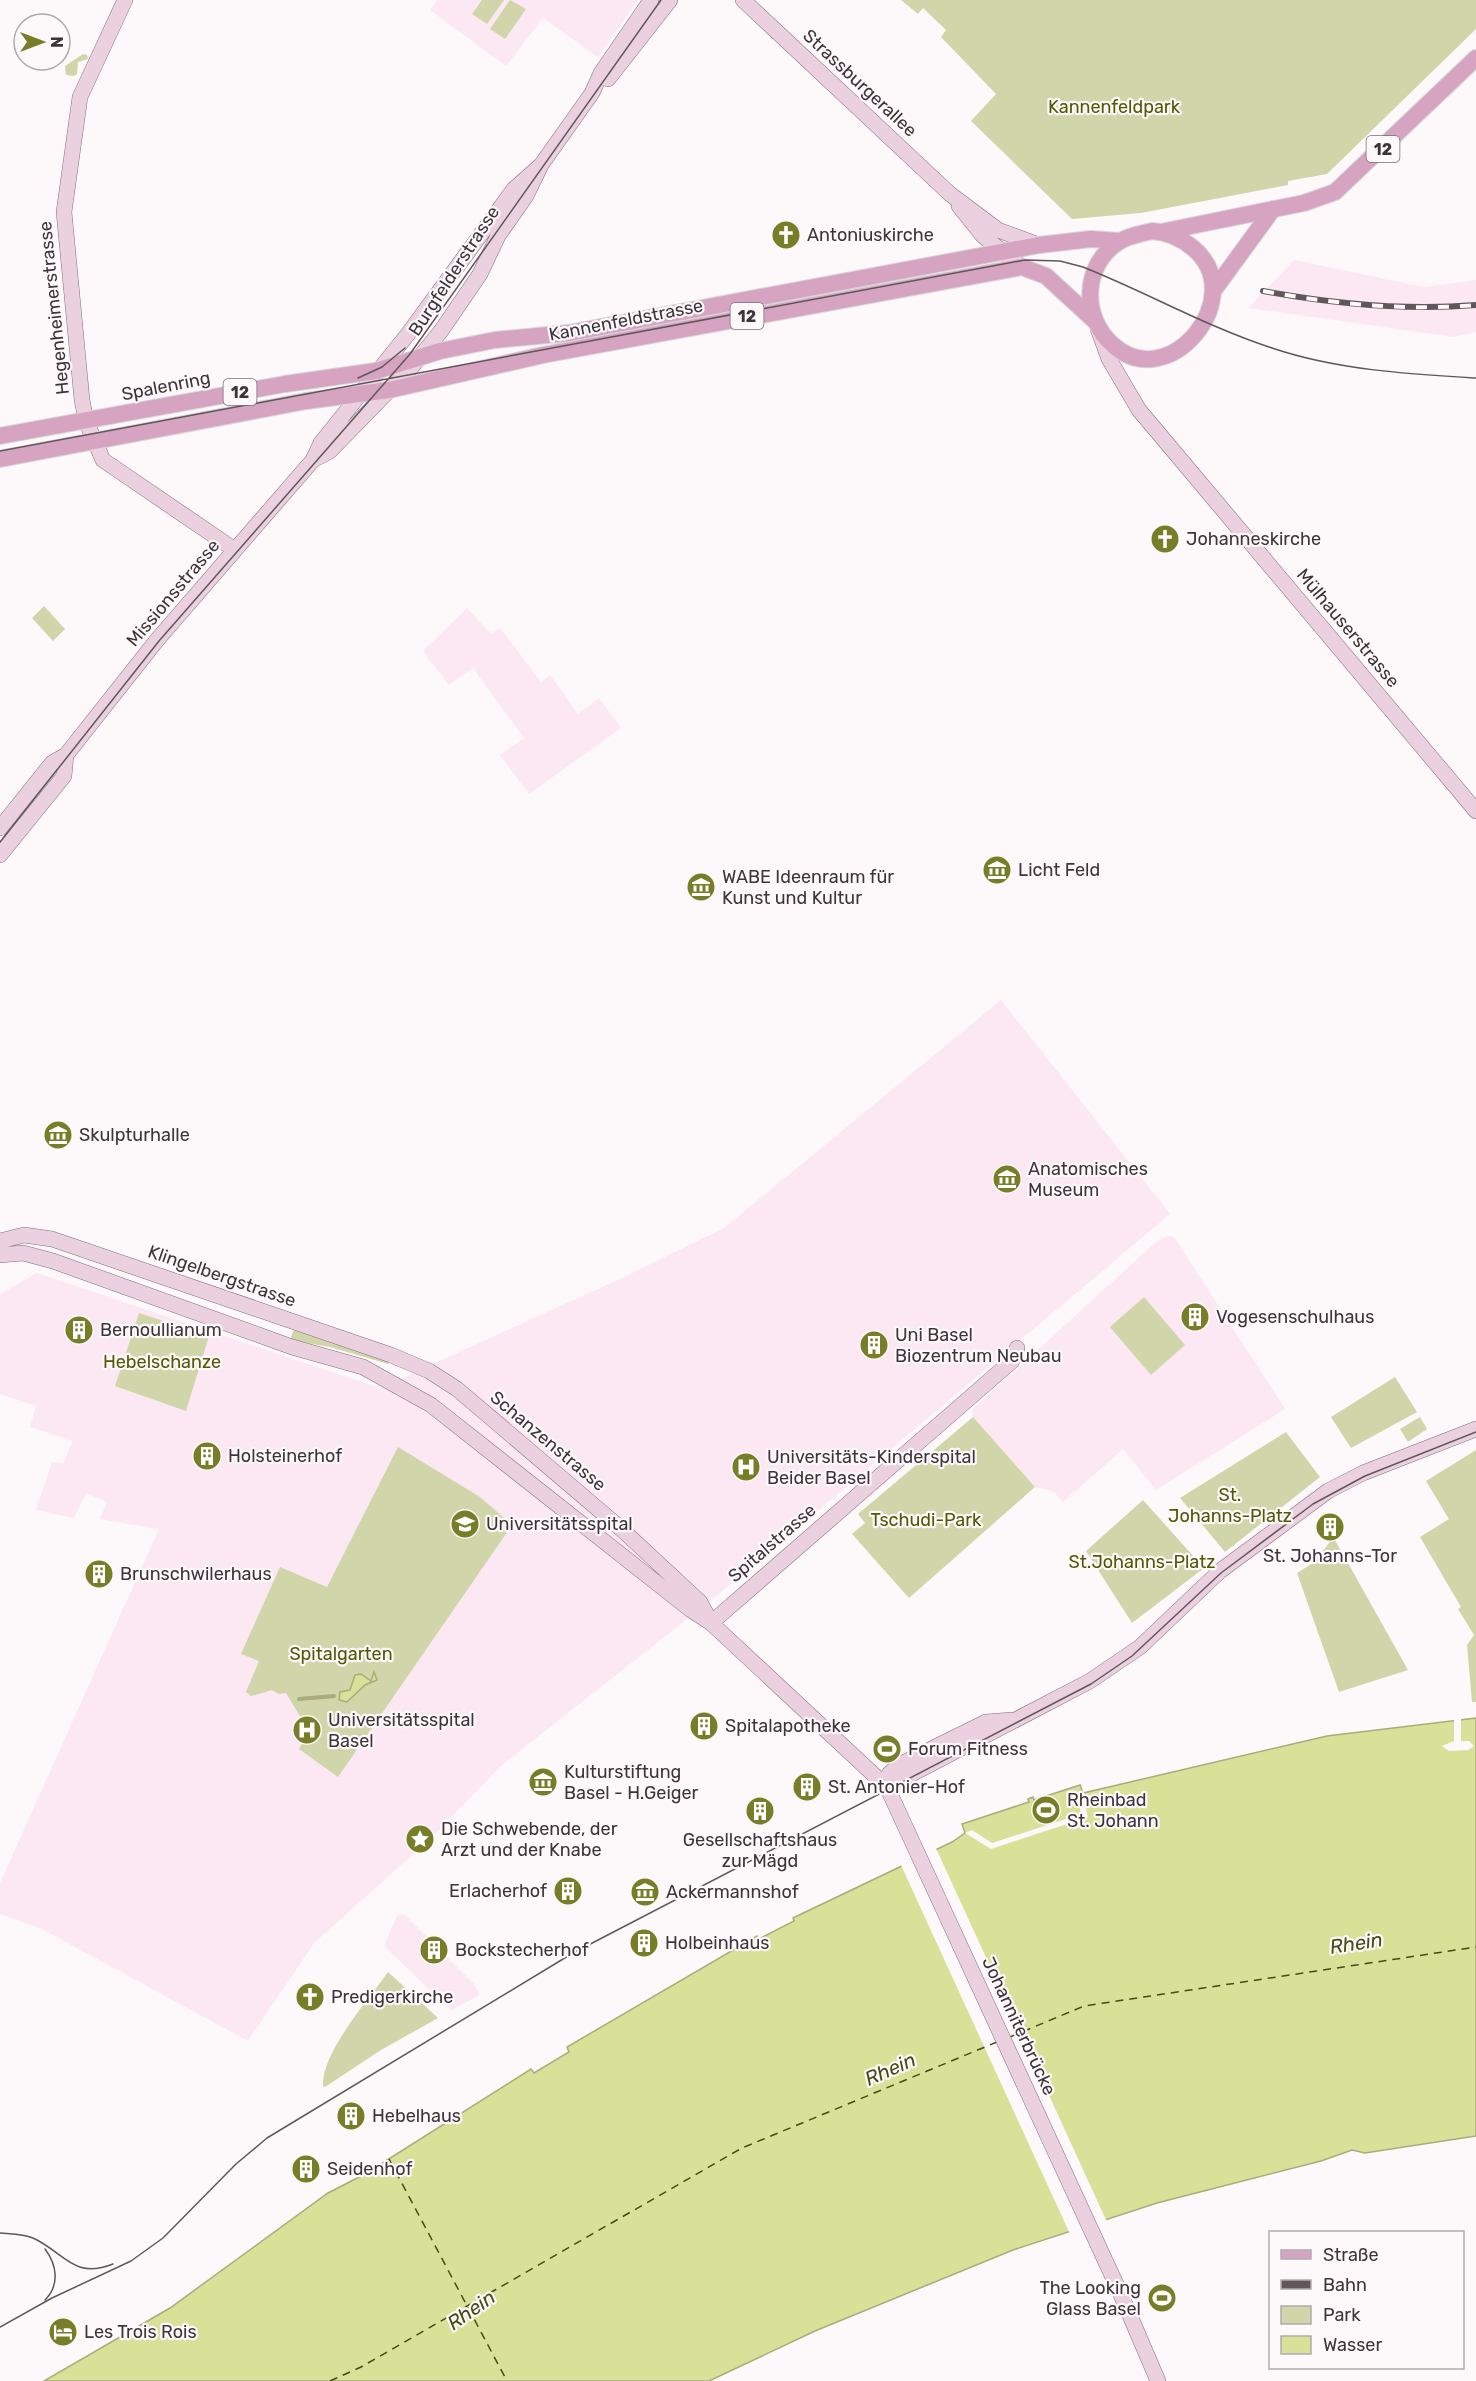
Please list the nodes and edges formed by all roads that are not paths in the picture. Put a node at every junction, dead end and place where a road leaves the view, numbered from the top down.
1 (125, 0) edge
2 (651, 0) edge
3 (670, 0) edge
4 (743, 0) edge
5 (1476, 58) edge
6 (592, 93) junction
7 (541, 165) junction
8 (950, 194) junction
9 (1273, 209) junction
10 (1161, 232) junction
11 (1119, 241) junction
12 (1040, 245) junction
13 (1000, 252) junction
14 (1022, 267) junction
15 (1214, 290) junction
16 (1095, 321) junction
17 (423, 356) junction
18 (376, 371) junction
19 (389, 390) junction
20 (361, 394) junction
21 (323, 399) junction
22 (86, 420) junction
23 (338, 422) junction
24 (0, 436) edge
25 (94, 440) junction
26 (0, 459) edge
27 (313, 460) junction
28 (235, 550) junction
29 (66, 755) junction
30 (1476, 811) edge
31 (0, 828) edge
32 (0, 855) edge
33 (0, 1241) edge
34 (5, 1255) edge
35 (1017, 1348) dead end
36 (429, 1371) joint
37 (1476, 1429) edge
38 (711, 1623) junction
39 (887, 1787) junction
40 (1158, 2381) edge

1 - 22 main road, Hegenheimerstrasse
2 - 6 main road, Burgfelderstrasse
3 - 6 main road, Burgfelderstrasse
4 - 8 main road, Strassburgerallee
5 - 9 main road, 12
6 - 7 main road, Burgfelderstrasse
7 - 17 main road, Burgfelderstrasse
7 - 18 main road, Burgfelderstrasse
8 - 12 main road, Strassburgerallee
8 - 13 main road, Strassburgerallee
9 - 10 main road, 12
9 - 15 main road
10 - 11 main road
10 - 15 main road
11 - 12 main road, Kannenfeldstrasse / 12
11 - 16 main road
12 - 13 main road, Kannenfeldstrasse / 12
13 - 14 main road, Strassburgerallee
13 - 17 main road, Kannenfeldstrasse / 12
14 - 16 main road
14 - 19 main road, Kannenfeldstrasse / 12
15 - 16 main road
16 - 30 main road, Mülhauserstrasse
17 - 18 main road, Kannenfeldstrasse / 12
17 - 19 main road, Burgfelderstrasse
18 - 20 main road, Missionsstrasse
18 - 22 main road, Spalenring / 12
19 - 20 main road, Kannenfeldstrasse / 12
19 - 27 main road, Missionsstrasse
20 - 21 main road, 12
20 - 23 main road, Missionsstrasse
21 - 23 main road
21 - 25 main road, 12
22 - 24 main road, Spalenring / 12
22 - 25 main road, Hegenheimerstrasse
23 - 27 main road, Missionsstrasse
25 - 26 main road, 12
25 - 28 main road, Hegenheimerstrasse
27 - 28 main road, Missionsstrasse
28 - 29 main road, Missionsstrasse
29 - 31 main road, Missionsstrasse
29 - 32 main road, Missionsstrasse
33 - 36 main road, Klingelbergstrasse
34 - 38 main road, Schanzenstrasse
35 - 38 main road, Spitalstrasse
36 - 38 main road, Schanzenstrasse
37 - 39 main road
38 - 39 main road, Schanzenstrasse
39 - 40 main road, Johanniterbrücke

